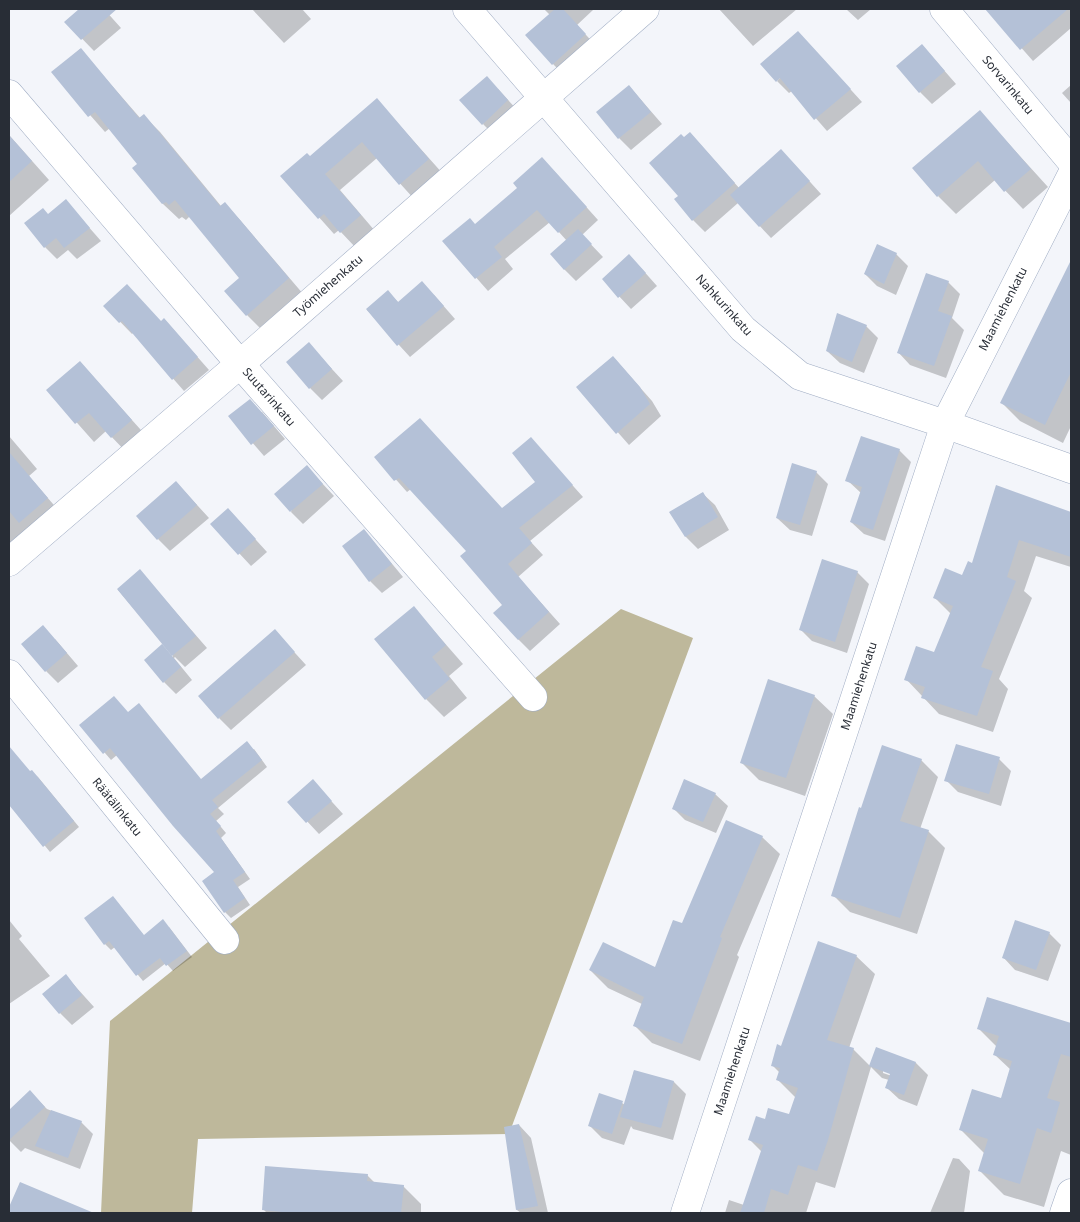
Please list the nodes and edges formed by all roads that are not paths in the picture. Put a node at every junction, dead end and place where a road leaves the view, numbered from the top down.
1 (467, 9) edge
2 (645, 9) edge
3 (944, 9) edge
4 (9, 94) edge
5 (544, 96) junction
6 (1071, 162) edge
7 (1071, 176) edge
8 (240, 364) junction
9 (945, 424) junction
10 (1071, 469) edge
11 (9, 562) edge
12 (9, 674) edge
13 (533, 697) dead end
14 (225, 940) dead end
15 (1071, 1192) edge
16 (685, 1213) edge
17 (1064, 1213) edge

1 - 5 street, Nahkurinkatu
2 - 5 street, Työmiehenkatu
3 - 6 street, Sorvarinkatu
4 - 8 street, Suutarinkatu
5 - 8 street, Työmiehenkatu
5 - 9 street, Nahkurinkatu
7 - 9 street, Maamiehenkatu
8 - 11 street, Työmiehenkatu
8 - 13 street, Suutarinkatu
9 - 10 street, Nahkurinkatu
9 - 16 street, Maamiehenkatu
12 - 14 street, Räätälinkatu
15 - 17 street

